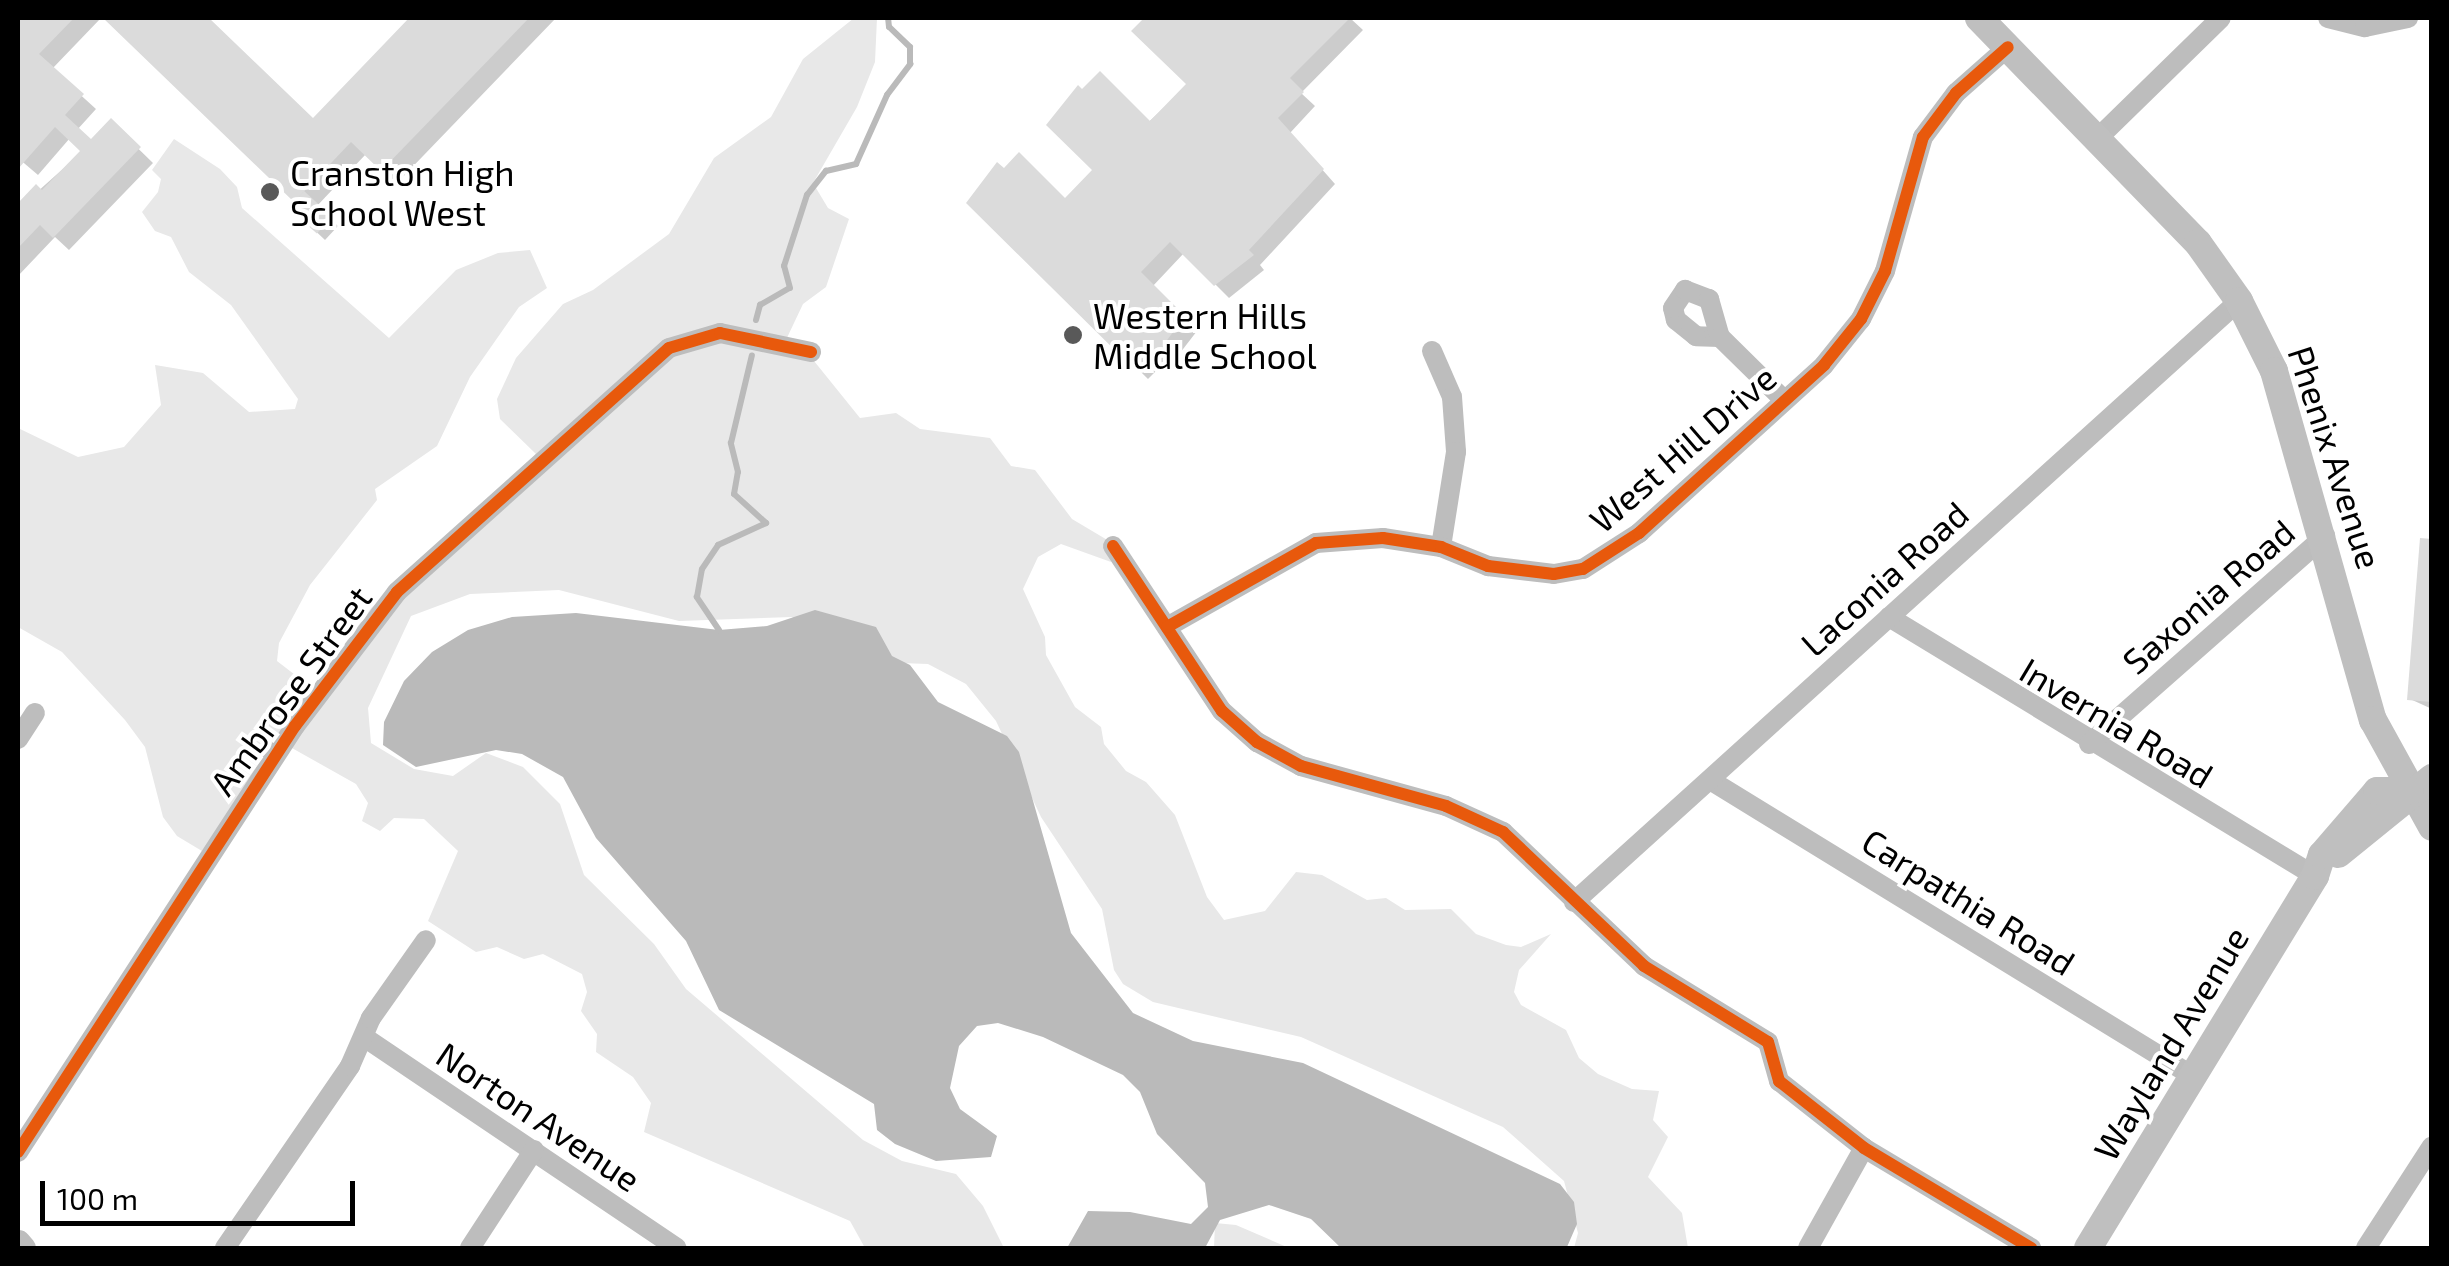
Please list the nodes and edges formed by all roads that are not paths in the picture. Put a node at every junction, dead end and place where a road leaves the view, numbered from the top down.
1 (1979, 18) edge
2 (2220, 18) edge
3 (2328, 18) edge
4 (2408, 18) edge
5 (2008, 47) junction
6 (2098, 137) junction
7 (2239, 301) junction
8 (1720, 337) dead end
9 (1432, 351) dead end
10 (810, 352) dead end
11 (1784, 400) junction
12 (2326, 536) junction
13 (1113, 546) dead end
14 (1441, 546) junction
15 (1889, 618) junction
16 (1166, 627) junction
17 (35, 712) dead end
18 (18, 739) edge
19 (2089, 744) junction
20 (1710, 780) junction
21 (2421, 785) edge
22 (2432, 827) edge
23 (2315, 876) junction
24 (1574, 902) junction
25 (426, 940) dead end
26 (364, 1038) junction
27 (2194, 1077) junction
28 (2432, 1146) edge
29 (1864, 1148) junction
30 (534, 1150) junction
31 (18, 1152) edge
32 (18, 1242) edge
33 (23, 1248) edge
34 (226, 1248) edge
35 (470, 1248) edge
36 (677, 1248) edge
37 (1808, 1248) edge
38 (2031, 1248) edge
39 (2088, 1248) edge
40 (2366, 1248) edge

1 - 5 main road, Phenix Avenue
2 - 6 street
3 - 4 street
5 - 6 main road, Phenix Avenue
5 - 11 street, West Hill Drive
6 - 7 main road, Phenix Avenue
7 - 12 main road, Phenix Avenue
7 - 15 street, Laconia Road
8 - 11 street
9 - 14 street
10 - 31 street, Ambrose Street
11 - 14 street, West Hill Drive
12 - 19 street, Saxonia Road
12 - 21 main road, Phenix Avenue
13 - 16 street
14 - 16 street, West Hill Drive
15 - 19 street, Invernia Road
15 - 20 street, Laconia Road
16 - 24 street
17 - 18 street
19 - 23 street, Invernia Road
20 - 24 street, Laconia Road
20 - 27 street, Carpathia Road
21 - 22 main road, Phenix Avenue
21 - 23 main road, Wayland Avenue
23 - 27 main road, Wayland Avenue
24 - 29 street
25 - 26 street
26 - 30 street, Norton Avenue
26 - 34 street
27 - 39 main road, Wayland Avenue
28 - 40 street
29 - 37 street
29 - 38 street
30 - 35 street
30 - 36 street, Norton Avenue
32 - 33 street

